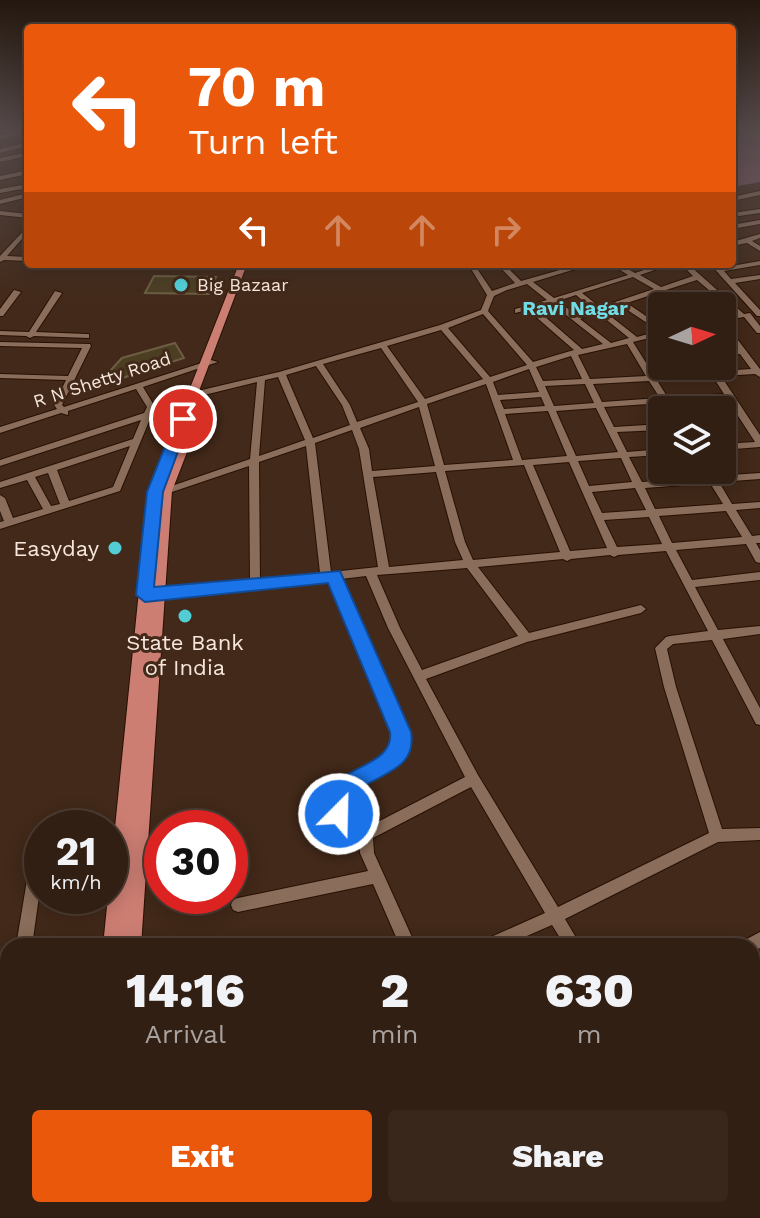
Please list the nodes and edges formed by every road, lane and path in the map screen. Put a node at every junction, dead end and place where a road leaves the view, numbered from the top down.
1 (23, 187) edge
2 (0, 191) edge
3 (760, 193) edge
4 (24, 196) edge
5 (736, 198) edge
6 (0, 202) edge
7 (760, 211) edge
8 (3, 214) edge
9 (24, 216) edge
10 (0, 220) edge
11 (736, 222) edge
12 (736, 222) edge
13 (760, 222) edge
14 (736, 223) edge
15 (760, 236) edge
16 (24, 237) edge
17 (748, 240) junction
18 (736, 243) edge
19 (760, 249) edge
20 (1, 259) edge
21 (24, 259) edge
22 (760, 263) edge
23 (736, 265) edge
24 (242, 268) edge
25 (249, 268) edge
26 (474, 268) edge
27 (505, 268) edge
28 (573, 268) edge
29 (620, 268) edge
30 (657, 268) edge
31 (688, 268) edge
32 (717, 268) edge
33 (632, 276) junction
34 (698, 277) junction
35 (760, 277) edge
36 (523, 282) junction
37 (729, 282) junction
38 (659, 290) junction
39 (17, 292) dead end
40 (663, 292) edge
41 (714, 292) edge
42 (58, 293) dead end
43 (577, 293) junction
44 (491, 295) junction
45 (552, 301) junction
46 (622, 303) junction
47 (529, 307) junction
48 (736, 309) edge
49 (484, 311) junction
50 (518, 311) dead end
51 (598, 311) junction
52 (759, 313) edge
53 (0, 314) edge
54 (744, 315) junction
55 (575, 318) junction
56 (736, 318) edge
57 (648, 321) edge
58 (443, 327) junction
59 (760, 331) edge
60 (0, 333) edge
61 (31, 334) junction
62 (648, 335) edge
63 (86, 336) dead end
64 (632, 340) junction
65 (0, 344) edge
66 (382, 344) junction
67 (736, 344) edge
68 (25, 345) junction
69 (609, 345) junction
70 (576, 351) junction
71 (736, 352) edge
72 (742, 352) junction
73 (318, 363) junction
74 (532, 366) junction
75 (207, 367) junction
76 (648, 370) edge
77 (736, 372) edge
78 (758, 373) edge
79 (281, 374) junction
80 (0, 376) edge
81 (67, 378) dead end
82 (648, 378) edge
83 (261, 379) junction
84 (719, 380) edge
85 (489, 381) junction
86 (589, 383) junction
87 (145, 386) junction
88 (542, 389) junction
89 (197, 394) junction
90 (728, 396) edge
91 (495, 398) junction
92 (422, 402) junction
93 (648, 405) edge
94 (600, 406) junction
95 (736, 408) edge
96 (551, 409) junction
97 (64, 411) junction
98 (501, 412) junction
99 (148, 415) junction
100 (356, 424) junction
101 (648, 428) edge
102 (612, 430) junction
103 (0, 433) edge
104 (136, 441) junction
105 (310, 441) junction
106 (760, 443) edge
107 (736, 446) edge
108 (648, 453) edge
109 (624, 455) junction
110 (572, 459) junction
111 (254, 461) junction
112 (0, 463) edge
113 (523, 463) junction
114 (440, 468) junction
115 (52, 470) junction
116 (370, 474) junction
117 (760, 476) edge
118 (30, 477) junction
119 (736, 478) edge
120 (655, 484) edge
121 (715, 484) edge
122 (0, 485) edge
123 (640, 485) junction
124 (586, 489) junction
125 (166, 491) junction
126 (1, 503) edge
127 (760, 505) edge
128 (66, 506) junction
129 (729, 508) junction
130 (49, 511) junction
131 (653, 513) junction
132 (598, 517) junction
133 (5, 525) edge
134 (754, 540) edge
135 (669, 547) junction
136 (614, 553) junction
137 (567, 557) junction
138 (760, 559) edge
139 (469, 563) junction
140 (377, 572) junction
141 (330, 576) junction
142 (760, 576) edge
143 (255, 584) junction
144 (688, 584) junction
145 (151, 595) junction
146 (641, 609) dead end
147 (760, 630) edge
148 (716, 635) junction
149 (526, 638) junction
150 (420, 676) junction
151 (760, 720) edge
152 (473, 779) junction
153 (760, 834) edge
154 (366, 835) junction
155 (717, 836) junction
156 (378, 876) junction
157 (248, 903) edge
158 (29, 914) edge
159 (555, 916) junction
160 (25, 938) edge
161 (114, 938) edge
162 (131, 938) edge
163 (405, 938) edge
164 (505, 938) edge
165 (568, 938) edge

1 - 2 street
3 - 5 street
4 - 6 street
7 - 11 street
8 - 9 street
8 - 10 street
12 - 13 street
14 - 17 street
15 - 17 street
16 - 20 street
17 - 18 street
17 - 19 street
20 - 21 street
22 - 23 street
24 - 75 main road
25 - 75 main road
26 - 44 street
27 - 36 street
28 - 36 street
29 - 33 street
30 - 33 street
31 - 34 street
32 - 37 street
33 - 38 street
33 - 43 street
34 - 38 street
34 - 41 street
35 - 37 street
36 - 44 street
36 - 45 street
37 - 52 street
38 - 40 street
38 - 46 street
39 - 53 street
42 - 61 street
43 - 45 street
43 - 51 street
44 - 49 street
45 - 47 street
45 - 55 street
46 - 51 street
46 - 57 street
47 - 50 street
47 - 70 street
48 - 54 street
49 - 58 street
49 - 74 street
51 - 55 street
51 - 64 street
52 - 54 street
54 - 56 street
54 - 59 street
55 - 69 street
58 - 66 street
58 - 85 street
60 - 61 street
61 - 63 street
61 - 68 street
62 - 64 street
64 - 69 street
64 - 76 street
65 - 68 street
66 - 73 street
66 - 92 street
67 - 72 street
68 - 97 street
69 - 70 street
70 - 74 street
70 - 86 street
71 - 72 street
72 - 78 street
73 - 79 street
73 - 100 street
74 - 85 street
74 - 88 street
75 - 87 street, R N Shetty Road
75 - 89 main road
77 - 78 street
79 - 83 street
79 - 105 street
80 - 81 street
82 - 86 street
83 - 89 street
83 - 111 street
84 - 90 street
85 - 91 street
85 - 92 street
86 - 88 street
86 - 94 street
87 - 97 street, R N Shetty Road
87 - 99 street
88 - 91 street
88 - 96 street
89 - 125 main road
89 - 145 main road
91 - 98 street
92 - 100 street
92 - 114 street
93 - 94 street
94 - 96 street
94 - 102 street
95 - 106 street
96 - 98 street
96 - 110 street
97 - 103 street, R N Shetty Road
98 - 113 street
99 - 104 street
99 - 112 street
100 - 105 street
100 - 116 street
101 - 102 street
102 - 109 street
104 - 115 street
104 - 128 street
105 - 111 street
105 - 141 street
106 - 107 street
108 - 109 street
109 - 110 street
109 - 123 street
110 - 113 street
110 - 124 street
111 - 125 street
111 - 143 street
113 - 114 street
113 - 137 street
114 - 116 street
114 - 139 street
115 - 118 street
115 - 128 street
116 - 140 street
117 - 119 street
118 - 122 street
118 - 130 street
120 - 123 street
121 - 129 street
123 - 124 street
123 - 131 street
124 - 132 street
125 - 145 main road
126 - 133 street
127 - 129 street
128 - 130 street
129 - 131 street
129 - 134 street
130 - 133 street
131 - 132 street
131 - 135 street
132 - 136 street
134 - 135 street
134 - 138 street
135 - 136 street
135 - 144 street
136 - 137 street
137 - 139 street
139 - 140 street
139 - 149 street
140 - 141 street
140 - 150 street
141 - 143 street
141 - 154 street
142 - 144 street
143 - 145 street
144 - 148 street
145 - 161 main road
145 - 162 main road
146 - 149 street
147 - 148 street
148 - 151 street
148 - 155 street
149 - 150 street
150 - 152 street
152 - 154 street
152 - 159 street
153 - 155 street
154 - 156 street
155 - 159 street
156 - 157 street
156 - 163 street
158 - 160 street
159 - 164 street
159 - 165 street

